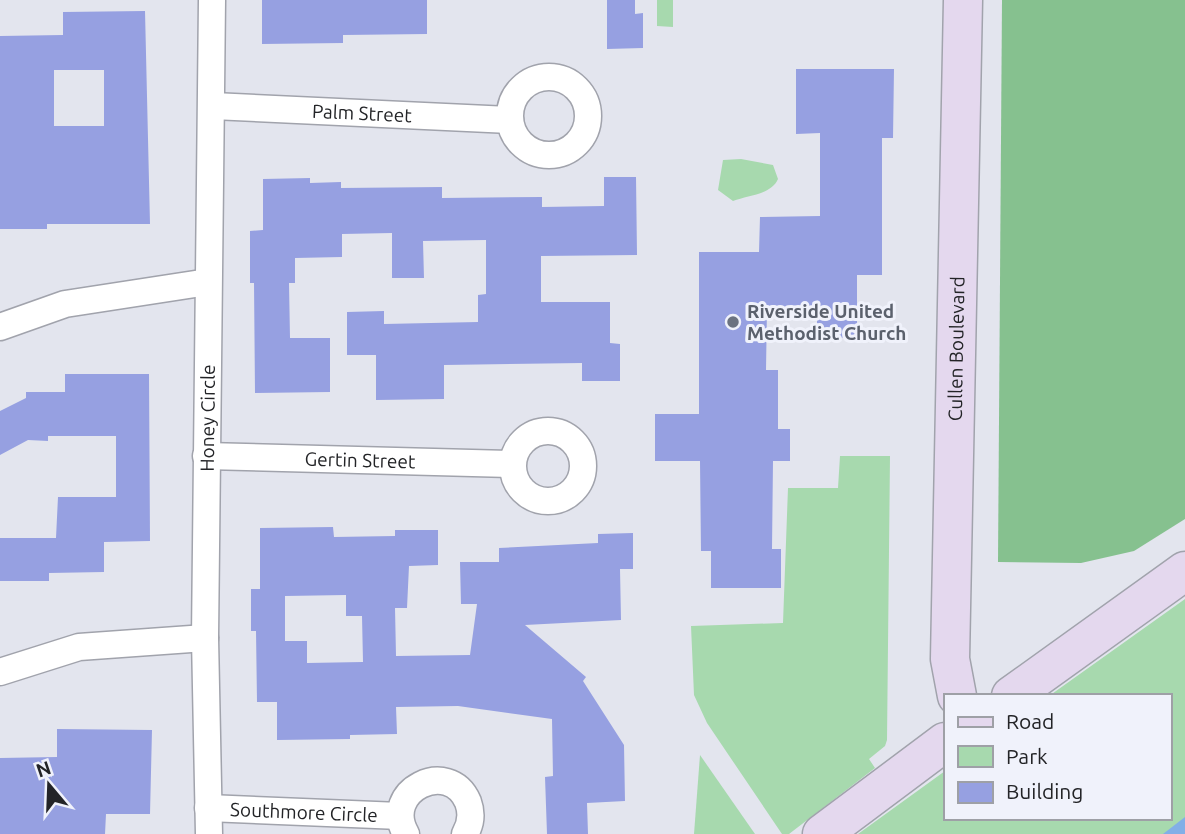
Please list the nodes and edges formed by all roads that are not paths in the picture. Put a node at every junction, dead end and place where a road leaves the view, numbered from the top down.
1 (212, 0) edge
2 (963, 0) edge
3 (213, 106) junction
4 (510, 120) dead end
5 (208, 282) junction
6 (0, 327) edge
7 (206, 456) junction
8 (512, 464) dead end
9 (1185, 571) edge
10 (205, 638) junction
11 (0, 672) edge
12 (957, 694) edge
13 (1013, 694) edge
14 (944, 743) edge
15 (208, 821) edge
16 (403, 825) edge
17 (465, 834) edge
18 (822, 834) edge

1 - 3 street, Honey Circle
2 - 12 street, Cullen Boulevard
3 - 4 street, Palm Street
3 - 5 street, Honey Circle
5 - 6 street
5 - 7 street, Honey Circle
7 - 8 street, Gertin Street
7 - 10 street, Honey Circle
9 - 13 street
10 - 11 street
10 - 15 street, Honey Circle
14 - 18 street
15 - 16 street, Southmore Circle
16 - 17 street, Southmore Circle

